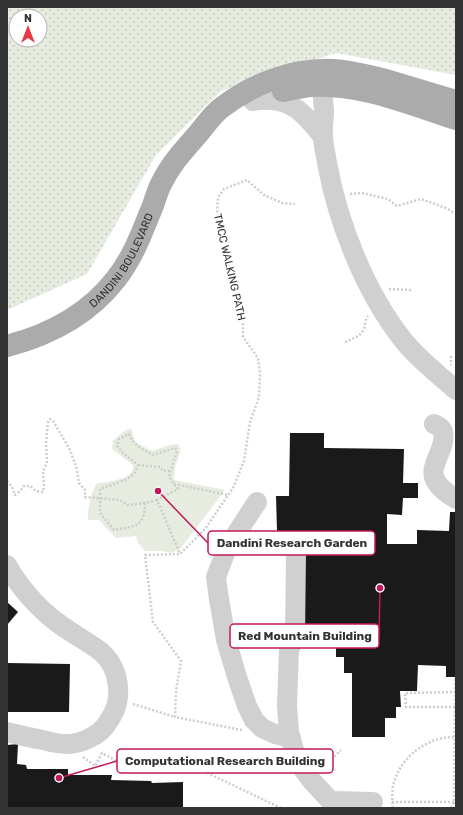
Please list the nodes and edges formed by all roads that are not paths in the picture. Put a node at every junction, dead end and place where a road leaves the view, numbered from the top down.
1 (327, 78) junction
2 (253, 101) junction
3 (456, 101) edge
4 (456, 119) edge
5 (198, 134) junction
6 (323, 137) junction
7 (7, 346) edge
8 (456, 390) edge
9 (434, 424) dead end
10 (456, 499) edge
11 (257, 502) dead end
12 (296, 553) dead end
13 (7, 565) edge
14 (7, 732) edge
15 (291, 738) junction
16 (383, 802) road end
17 (334, 804) edge

1 - 2 main road, DANDINI BOULEVARD
1 - 3 main road, DANDINI BOULEVARD
1 - 4 main road, DANDINI BOULEVARD
1 - 5 main road, DANDINI BOULEVARD
1 - 6 lane
2 - 5 main road, DANDINI BOULEVARD
2 - 6 lane
5 - 7 main road, DANDINI BOULEVARD
6 - 8 lane
9 - 10 lane
11 - 15 lane
12 - 15 lane
13 - 14 lane
15 - 17 lane
16 - 17 lane

